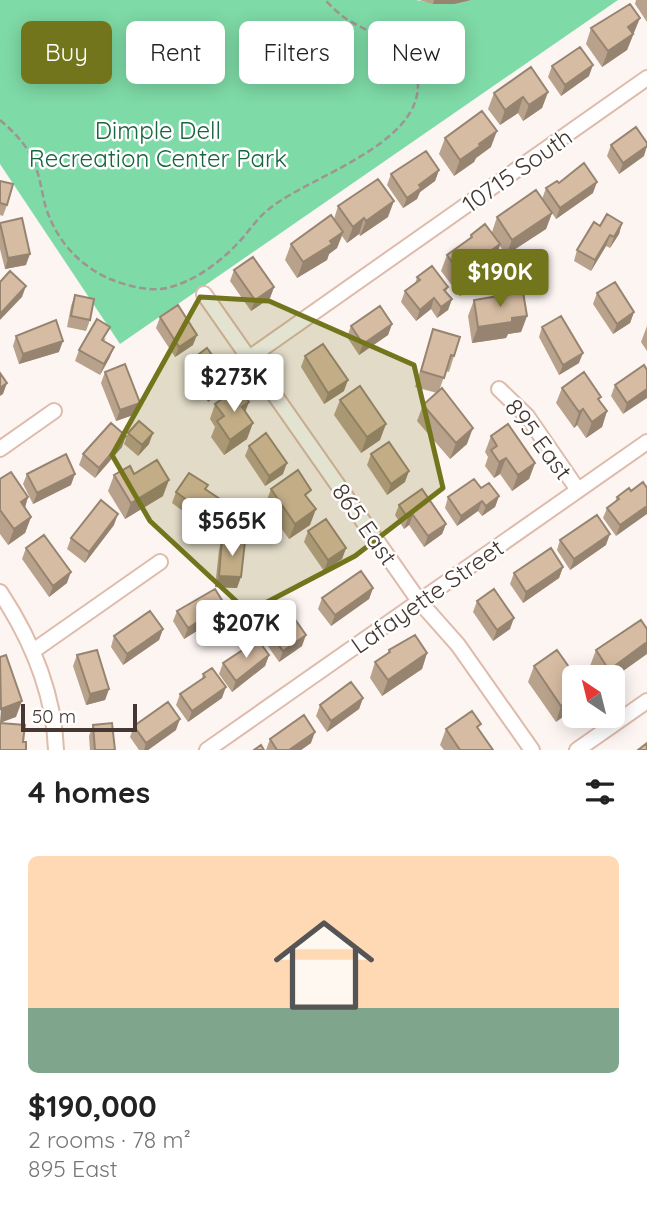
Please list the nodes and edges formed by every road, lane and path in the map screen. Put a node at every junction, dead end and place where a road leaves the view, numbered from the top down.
1 (325, 0) edge
2 (647, 78) edge
3 (0, 120) edge
4 (204, 294) dead end
5 (249, 358) junction
6 (499, 389) dead end
7 (54, 411) dead end
8 (647, 442) edge
9 (0, 449) edge
10 (578, 490) junction
11 (159, 562) dead end
12 (0, 592) edge
13 (419, 601) junction
14 (33, 651) junction
15 (647, 701) edge
16 (56, 750) edge
17 (207, 750) edge
18 (532, 750) edge
19 (578, 750) edge

1 - 3 path
2 - 5 street, 10715 South
4 - 5 street, 865 East
5 - 13 street, 865 East
6 - 10 street, 895 East
7 - 9 street
8 - 10 street, Lafayette Street
10 - 13 street, Lafayette Street
11 - 14 street
12 - 14 street
13 - 17 street, Lafayette Street
13 - 18 street, 865 East
14 - 16 street
15 - 19 street

